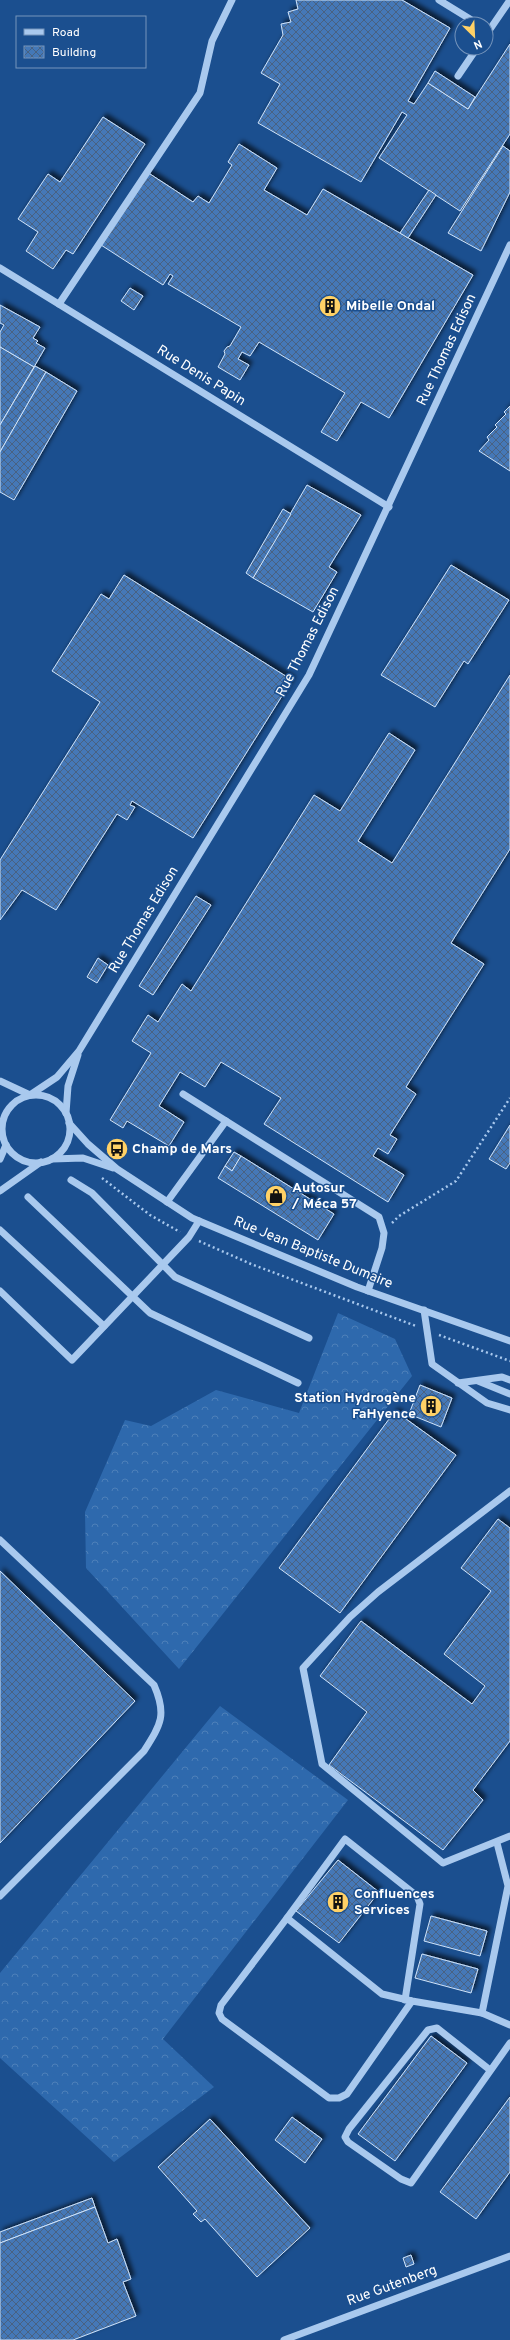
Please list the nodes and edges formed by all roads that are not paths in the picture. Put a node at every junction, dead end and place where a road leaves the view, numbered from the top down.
1 (232, 0) edge
2 (438, 0) edge
3 (510, 0) edge
4 (465, 16) edge
5 (494, 22) edge
6 (472, 56) edge
7 (458, 76) dead end
8 (510, 245) edge
9 (0, 268) edge
10 (59, 304) junction
11 (389, 507) junction
12 (79, 1051) junction
13 (0, 1081) edge
14 (183, 1094) dead end
15 (30, 1095) junction
16 (66, 1113) junction
17 (1, 1121) edge
18 (226, 1121) junction
19 (69, 1123) junction
20 (6, 1145) junction
21 (0, 1159) edge
22 (52, 1159) junction
23 (42, 1162) junction
24 (117, 1169) junction
25 (71, 1180) dead end
26 (0, 1191) edge
27 (28, 1197) dead end
28 (167, 1202) junction
29 (199, 1221) junction
30 (0, 1230) edge
31 (163, 1264) junction
32 (368, 1290) junction
33 (0, 1291) edge
34 (132, 1296) junction
35 (424, 1310) junction
36 (104, 1326) junction
37 (308, 1338) dead end
38 (510, 1341) edge
39 (476, 1380) junction
40 (510, 1380) edge
41 (298, 1383) dead end
42 (458, 1383) junction
43 (510, 1394) edge
44 (510, 1410) edge
45 (510, 1491) edge
46 (0, 1540) edge
47 (510, 1836) edge
48 (497, 1842) junction
49 (0, 1896) edge
50 (287, 1918) junction
51 (408, 2001) junction
52 (482, 2013) junction
53 (510, 2025) edge
54 (510, 2043) edge
55 (490, 2070) junction
56 (510, 2256) edge
57 (284, 2340) edge

1 - 10 street
2 - 4 street
3 - 5 street
6 - 7 street
8 - 11 street, Rue Thomas Edison
9 - 10 street, Rue Denis Papin
10 - 11 street, Rue Denis Papin
11 - 12 street, Rue Thomas Edison
12 - 15 street, Rue Thomas Edison
12 - 16 street, Rue Thomas Edison
13 - 15 street
14 - 18 street
15 - 16 street
15 - 17 street
16 - 19 street
17 - 20 street
18 - 28 street
18 - 32 street
19 - 22 street
19 - 24 street, Rue Jean Baptiste Dumaire
20 - 21 street
20 - 23 street
22 - 23 street
22 - 24 street, Rue Jean Baptiste Dumaire
23 - 26 street
24 - 28 street, Rue Jean Baptiste Dumaire
25 - 31 street
27 - 34 street
28 - 29 street, Rue Jean Baptiste Dumaire
29 - 31 street
29 - 32 street, Rue Jean Baptiste Dumaire
30 - 36 street
31 - 34 street
31 - 37 street
32 - 35 street, Rue Jean Baptiste Dumaire
33 - 36 street
34 - 36 street
34 - 41 street
35 - 38 street, Rue Jean Baptiste Dumaire
35 - 42 street
39 - 40 street
39 - 42 street
39 - 43 street
42 - 44 street
45 - 48 street
46 - 49 street
47 - 48 street
48 - 52 street
50 - 51 street
50 - 51 street
50 - 51 street
51 - 52 street
52 - 53 street
54 - 55 street
55 - 55 street
56 - 57 street, Rue Gutenberg

